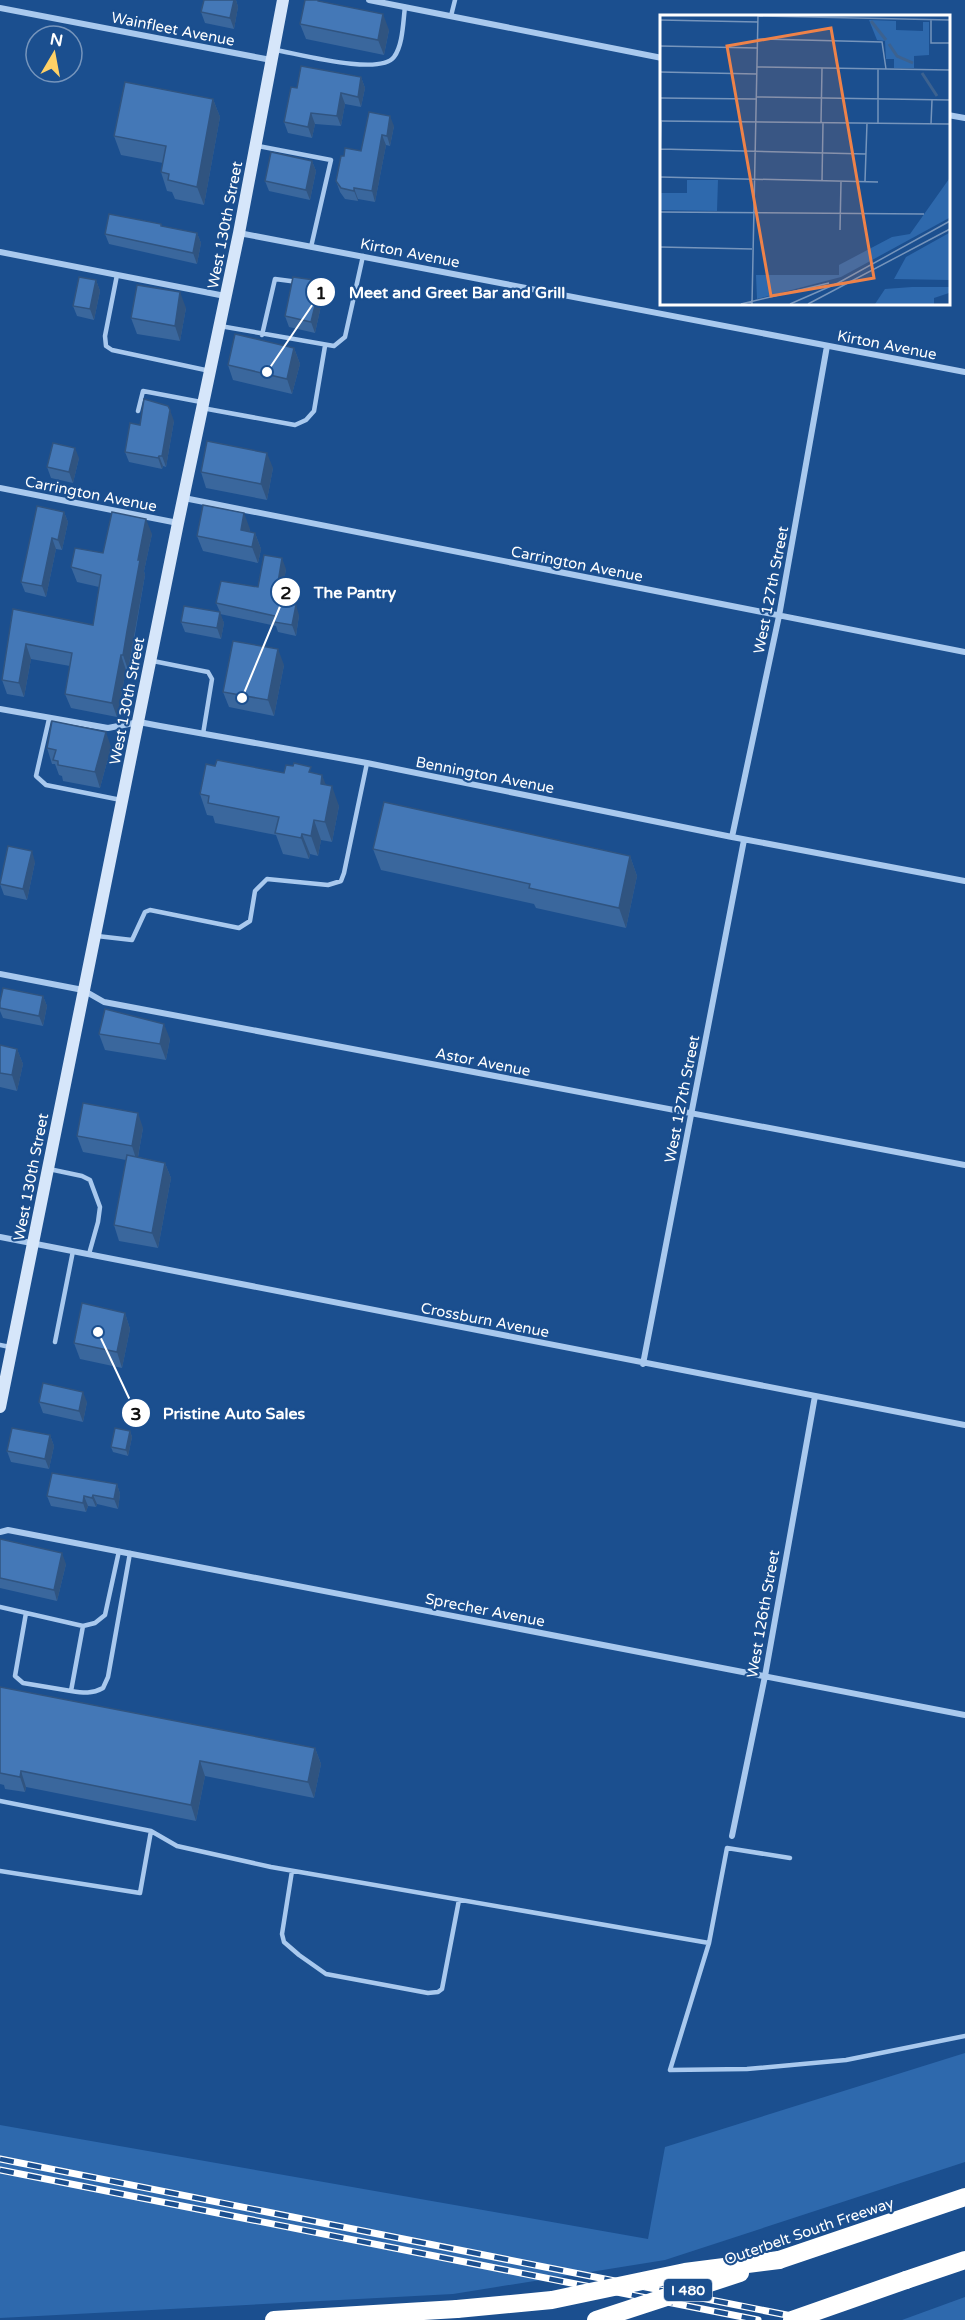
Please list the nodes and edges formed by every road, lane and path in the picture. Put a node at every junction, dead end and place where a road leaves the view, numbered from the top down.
1 (283, 0) edge
2 (369, 0) edge
3 (455, 0) edge
4 (405, 7) junction
5 (0, 8) edge
6 (452, 16) junction
7 (272, 55) junction
8 (660, 58) edge
9 (950, 115) edge
10 (965, 118) edge
11 (256, 145) junction
12 (239, 233) junction
13 (312, 247) junction
14 (0, 252) edge
15 (363, 256) junction
16 (117, 274) junction
17 (329, 288) dead end
18 (226, 296) junction
19 (220, 326) junction
20 (262, 335) junction
21 (326, 346) junction
22 (827, 346) junction
23 (210, 371) junction
24 (965, 372) edge
25 (203, 405) junction
26 (138, 411) dead end
27 (0, 488) edge
28 (184, 498) junction
29 (178, 523) junction
30 (779, 616) junction
31 (965, 652) edge
32 (151, 660) junction
33 (0, 709) edge
34 (49, 719) junction
35 (139, 722) junction
36 (203, 734) junction
37 (367, 763) junction
38 (123, 800) junction
39 (732, 837) junction
40 (744, 840) junction
41 (965, 881) edge
42 (95, 935) junction
43 (0, 974) edge
44 (83, 990) junction
45 (691, 1114) junction
46 (965, 1165) edge
47 (48, 1169) junction
48 (0, 1237) edge
49 (34, 1243) junction
50 (73, 1251) junction
51 (89, 1254) junction
52 (55, 1342) dead end
53 (6, 1346) edge
54 (643, 1364) junction
55 (2, 1386) edge
56 (814, 1396) junction
57 (0, 1407) edge
58 (965, 1425) edge
59 (0, 1532) edge
60 (119, 1551) junction
61 (130, 1553) junction
62 (0, 1607) edge
63 (26, 1613) junction
64 (83, 1626) junction
65 (765, 1676) junction
66 (72, 1691) junction
67 (965, 1715) edge
68 (0, 1801) edge
69 (151, 1831) junction
70 (732, 1836) dead end
71 (790, 1858) dead end
72 (0, 1870) edge
73 (292, 1871) junction
74 (459, 1899) junction
75 (709, 1943) junction
76 (965, 2036) edge
77 (965, 2197) edge
78 (784, 2259) junction
79 (965, 2260) edge
80 (274, 2320) edge
81 (596, 2320) edge
82 (792, 2320) edge

1 - 7 main road, West 130th Street
2 - 4 street
3 - 6 lane
4 - 6 street
4 - 7 lane
5 - 7 street, Wainfleet Avenue
6 - 8 street
7 - 11 main road, West 130th Street
9 - 10 street
11 - 12 main road, West 130th Street
11 - 13 lane
12 - 13 street, Kirton Avenue
12 - 18 main road, West 130th Street
13 - 15 street, Kirton Avenue
14 - 16 street
15 - 21 lane
15 - 22 street, Kirton Avenue
16 - 18 street
16 - 23 lane
17 - 20 lane
18 - 19 main road, West 130th Street
19 - 20 lane
19 - 23 main road, West 130th Street
20 - 21 lane
21 - 25 lane
22 - 24 street, Kirton Avenue
22 - 30 street, West 127th Street
23 - 25 main road, West 130th Street
25 - 26 lane
25 - 28 main road, West 130th Street
27 - 29 street, Carrington Avenue
28 - 29 main road, West 130th Street
28 - 30 street, Carrington Avenue
29 - 32 main road, West 130th Street
30 - 31 street, Carrington Avenue
30 - 39 street, West 127th Street
32 - 35 main road, West 130th Street
32 - 36 lane
33 - 34 street, Bennington Avenue
34 - 35 street, Bennington Avenue
34 - 38 lane
35 - 36 street, Bennington Avenue
35 - 38 main road, West 130th Street
36 - 37 street, Bennington Avenue
37 - 39 street, Bennington Avenue
37 - 42 lane
38 - 42 main road, West 130th Street
39 - 40 street, Bennington Avenue
40 - 41 street, Bennington Avenue
40 - 45 street, West 127th Street
42 - 44 main road, West 130th Street
43 - 44 street, Astor Avenue
44 - 45 street, Astor Avenue
44 - 47 main road, West 130th Street
45 - 46 street, Astor Avenue
45 - 54 street, West 127th Street
47 - 49 main road, West 130th Street
47 - 51 lane
48 - 49 street, Crossburn Avenue
49 - 50 street, Crossburn Avenue
49 - 53 main road, West 130th Street
50 - 51 street, Crossburn Avenue
50 - 52 lane
51 - 54 street, Crossburn Avenue
53 - 55 main road, West 130th Street
54 - 56 street, Crossburn Avenue
55 - 57 main road, West 130th Street
56 - 58 street, Crossburn Avenue
56 - 65 street, West 126th Street
59 - 60 street, Sprecher Avenue
60 - 61 street, Sprecher Avenue
60 - 64 lane
61 - 65 street, Sprecher Avenue
61 - 66 lane
62 - 63 lane
63 - 64 lane
63 - 66 lane
64 - 66 lane
65 - 67 street, Sprecher Avenue
65 - 70 street, West 126th Street
68 - 69 lane
69 - 72 lane
69 - 73 lane
71 - 75 lane
73 - 74 lane
73 - 74 lane
74 - 75 lane
75 - 76 lane
77 - 78 highway, Outerbelt South Freeway / I 480
78 - 80 highway, bridge
78 - 81 highway, Outerbelt South Freeway / I 480, bridge
79 - 82 highway, bridge

